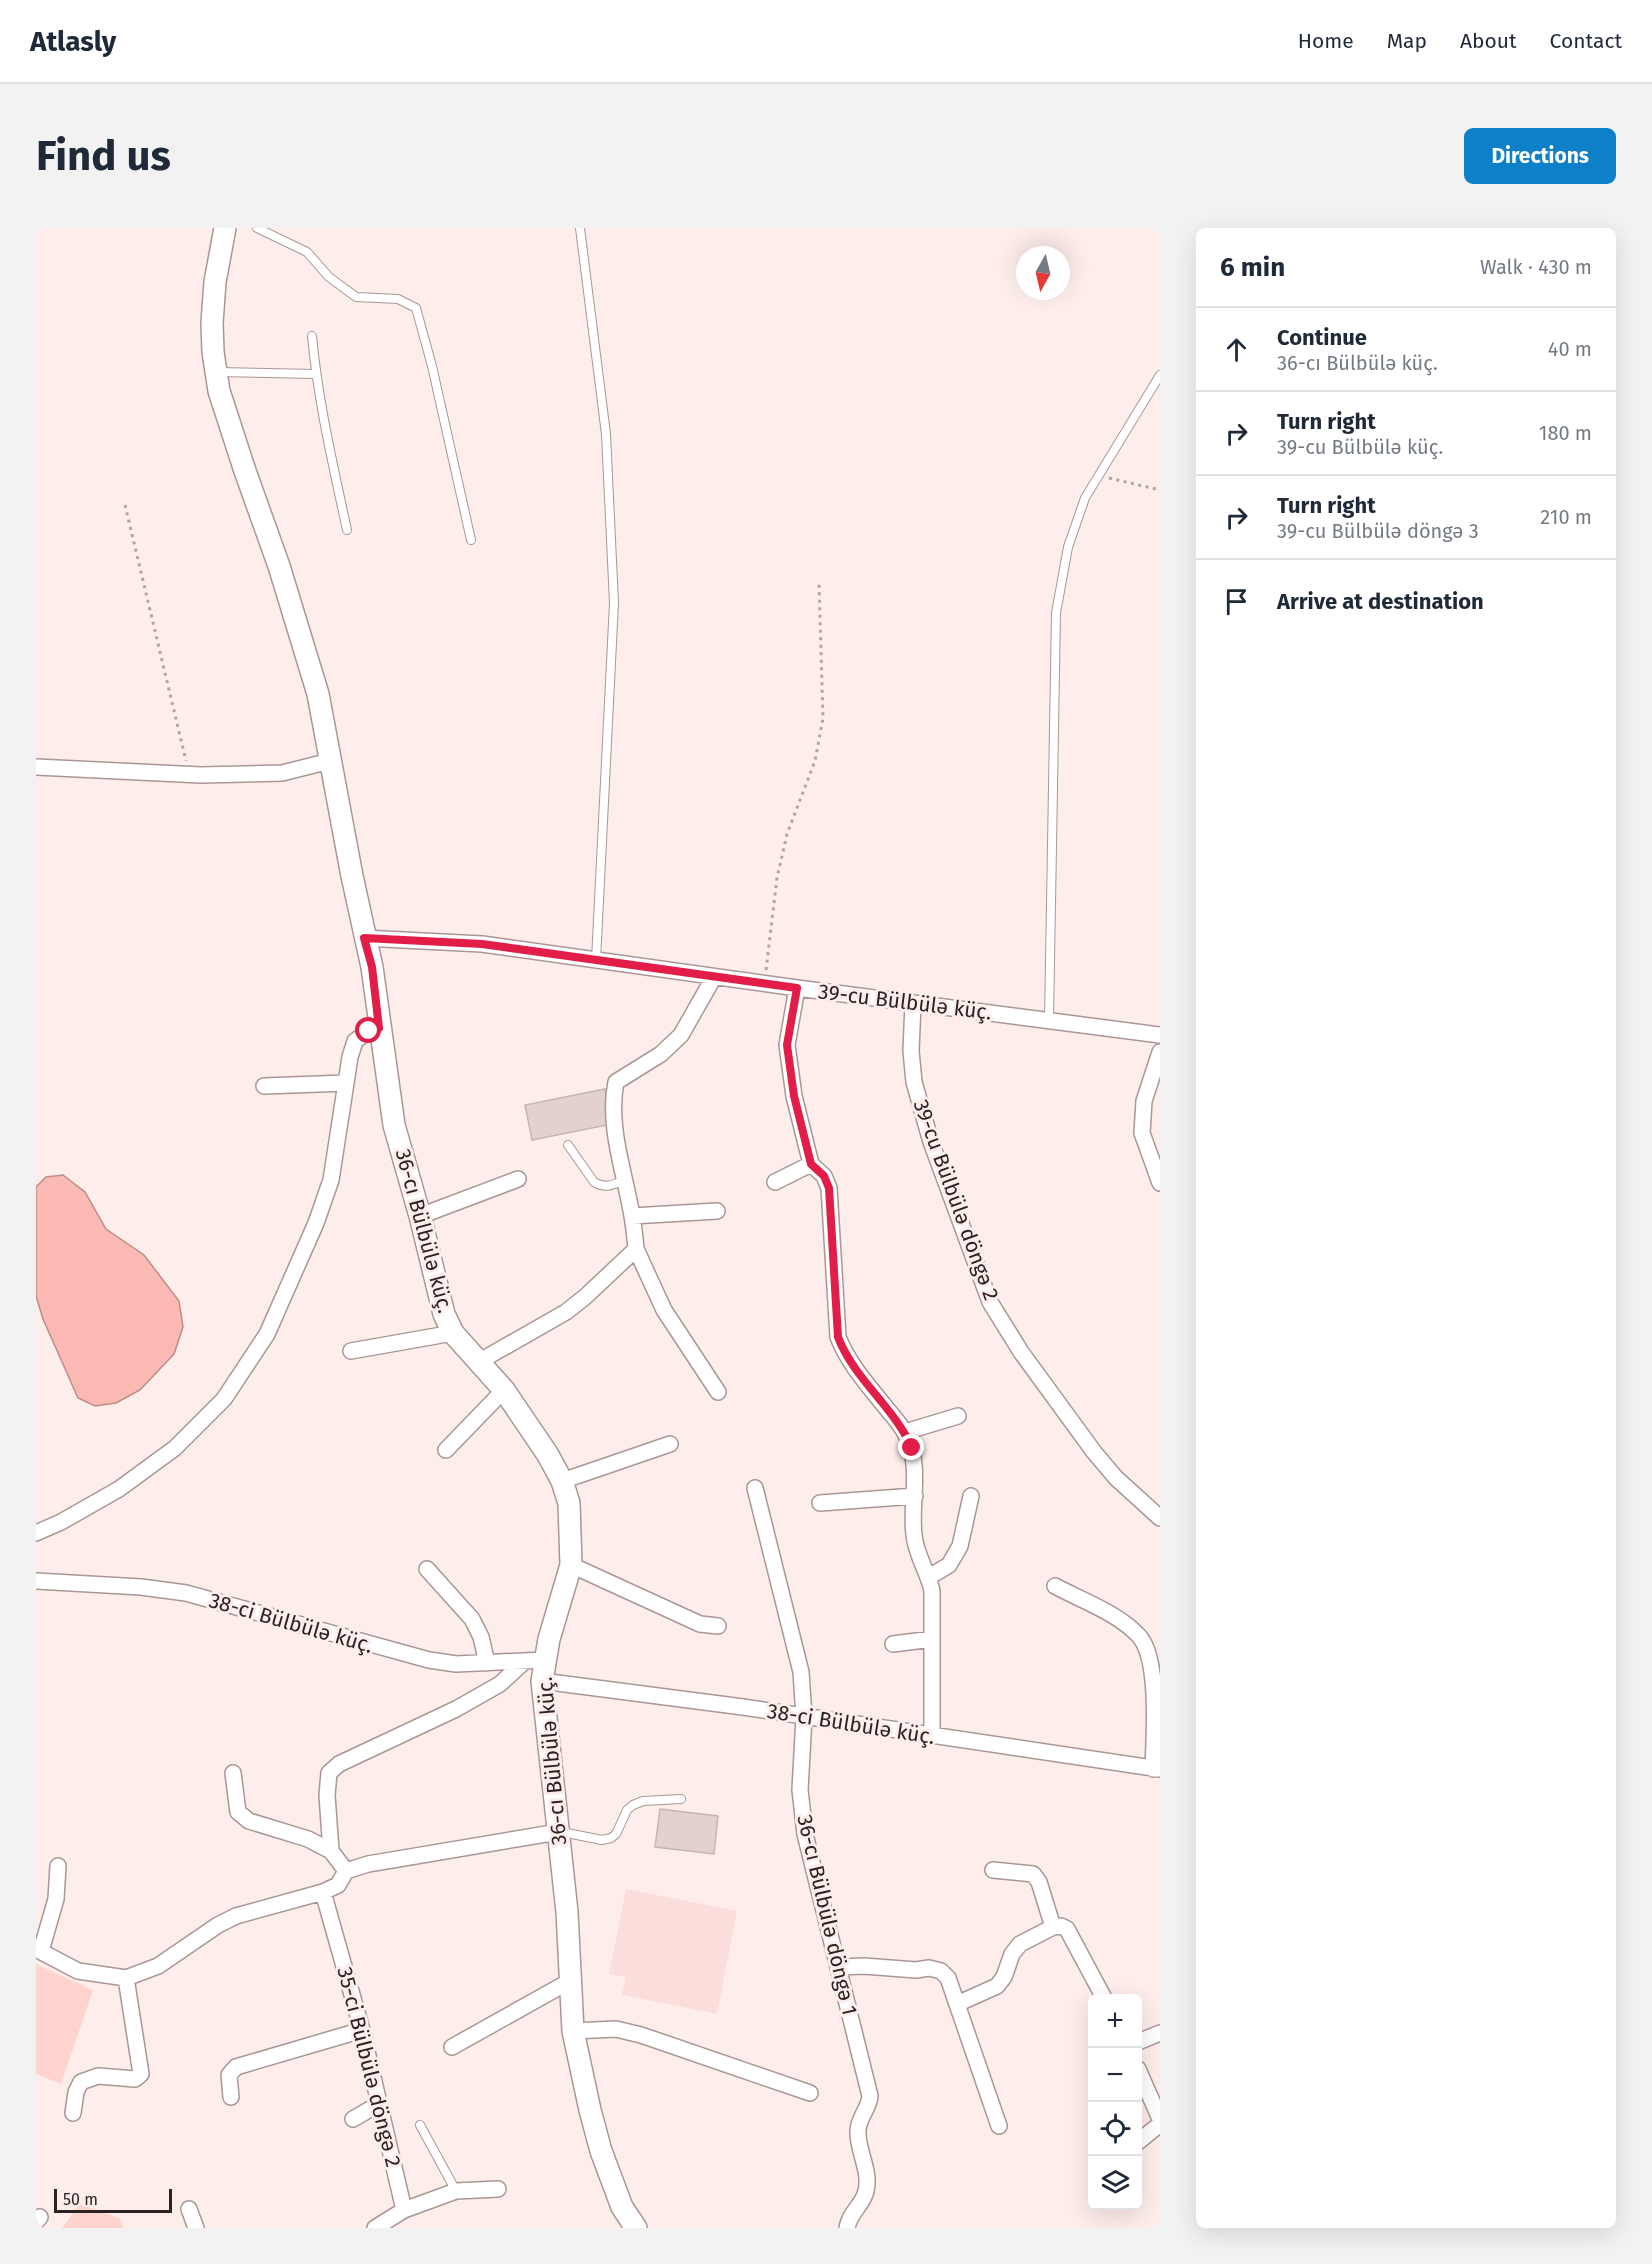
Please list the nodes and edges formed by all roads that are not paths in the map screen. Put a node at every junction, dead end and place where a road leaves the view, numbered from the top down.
1 (225, 228) edge
2 (257, 228) edge
3 (580, 228) edge
4 (312, 336) dead end
5 (216, 372) junction
6 (315, 374) junction
7 (1160, 375) edge
8 (347, 530) dead end
9 (471, 540) dead end
10 (330, 761) junction
11 (36, 767) edge
12 (364, 938) junction
13 (596, 960) junction
14 (714, 977) junction
15 (797, 988) junction
16 (913, 1003) junction
17 (1049, 1020) junction
18 (379, 1028) junction
19 (1160, 1035) edge
20 (1160, 1052) edge
21 (346, 1083) junction
22 (264, 1086) dead end
23 (568, 1145) dead end
24 (811, 1164) junction
25 (518, 1179) dead end
26 (624, 1180) junction
27 (775, 1182) dead end
28 (1160, 1183) edge
29 (717, 1211) dead end
30 (420, 1216) junction
31 (632, 1216) junction
32 (636, 1249) junction
33 (453, 1333) junction
34 (351, 1351) dead end
35 (480, 1361) junction
36 (504, 1390) junction
37 (718, 1392) dead end
38 (958, 1416) dead end
39 (905, 1432) junction
40 (670, 1444) dead end
41 (446, 1450) dead end
42 (562, 1481) junction
43 (755, 1488) dead end
44 (915, 1496) junction
45 (971, 1496) dead end
46 (820, 1503) dead end
47 (1160, 1518) edge
48 (36, 1533) edge
49 (571, 1565) junction
50 (427, 1569) dead end
51 (929, 1577) junction
52 (36, 1581) edge
53 (1056, 1586) dead end
54 (718, 1626) dead end
55 (932, 1640) junction
56 (893, 1644) dead end
57 (535, 1660) junction
58 (487, 1663) junction
59 (542, 1681) junction
60 (804, 1717) junction
61 (932, 1736) junction
62 (1157, 1769) edge
63 (233, 1773) dead end
64 (681, 1799) dead end
65 (558, 1832) junction
66 (331, 1851) junction
67 (58, 1866) dead end
68 (993, 1870) dead end
69 (346, 1871) junction
70 (323, 1892) junction
71 (1053, 1927) junction
72 (39, 1950) edge
73 (839, 1967) junction
74 (126, 1978) junction
75 (570, 1981) junction
76 (1102, 1994) edge
77 (957, 2004) junction
78 (362, 2030) junction
79 (573, 2031) junction
80 (1160, 2033) edge
81 (1142, 2040) edge
82 (452, 2047) dead end
83 (1142, 2080) edge
84 (810, 2093) dead end
85 (231, 2097) dead end
86 (380, 2104) junction
87 (73, 2113) dead end
88 (353, 2119) dead end
89 (1160, 2119) edge
90 (1160, 2124) edge
91 (420, 2125) dead end
92 (999, 2126) dead end
93 (1142, 2138) edge
94 (498, 2189) dead end
95 (456, 2190) junction
96 (189, 2209) dead end
97 (404, 2210) junction
98 (196, 2228) edge
99 (375, 2228) edge
100 (636, 2228) edge
101 (847, 2228) edge

1 - 5 street, 36-cı Bülbülə küç.
2 - 9 lane
3 - 13 lane
4 - 6 lane
5 - 6 lane
5 - 10 street, 36-cı Bülbülə küç.
6 - 8 lane
7 - 17 lane
10 - 11 street
10 - 12 street, 36-cı Bülbülə küç.
12 - 13 street, 39-cu Bülbülə küç.
12 - 18 street, 36-cı Bülbülə küç.
13 - 14 street, 39-cu Bülbülə küç.
14 - 15 street, 39-cu Bülbülə küç.
14 - 26 street
15 - 16 street, 39-cu Bülbülə küç.
15 - 24 street
16 - 17 street, 39-cu Bülbülə küç.
16 - 47 street, 39-cu Bülbülə döngə 2
17 - 19 street, 39-cu Bülbülə küç.
18 - 21 street
18 - 30 street, 36-cı Bülbülə küç.
20 - 28 street
21 - 22 street
21 - 48 street
23 - 26 lane
24 - 27 street
24 - 39 street
25 - 30 street
26 - 31 street
29 - 31 street
30 - 33 street, 36-cı Bülbülə küç.
31 - 32 street
32 - 35 street
32 - 37 street
33 - 34 street
33 - 35 street, 36-cı Bülbülə küç.
35 - 36 street, 36-cı Bülbülə küç.
36 - 41 street
36 - 42 street, 36-cı Bülbülə küç.
38 - 39 street
39 - 44 street
40 - 42 street
42 - 49 street, 36-cı Bülbülə küç.
43 - 60 street, 36-cı Bülbülə döngə 1
44 - 46 street
44 - 51 street
45 - 51 street
49 - 54 street
49 - 57 street, 36-cı Bülbülə küç.
50 - 58 street
51 - 55 street
52 - 58 street, 38-ci Bülbülə küç.
53 - 62 street
55 - 56 street
55 - 61 street
57 - 58 street, 38-ci Bülbülə küç.
57 - 59 street, 36-cı Bülbülə küç.
57 - 66 street
59 - 60 street, 38-ci Bülbülə küç.
59 - 65 street, 36-cı Bülbülə küç.
60 - 61 street, 38-ci Bülbülə küç.
60 - 73 street, 36-cı Bülbülə döngə 1
61 - 62 street, 38-ci Bülbülə küç.
63 - 66 street
64 - 65 lane
65 - 69 street
65 - 75 street, 36-cı Bülbülə küç.
66 - 69 street
67 - 72 street
68 - 71 street
69 - 70 street
70 - 74 street
70 - 78 street, 35-ci Bülbülə döngə 2
71 - 76 street
71 - 77 street
72 - 74 street
73 - 77 street
73 - 101 street, 36-cı Bülbülə döngə 1
74 - 87 street
75 - 79 street, 36-cı Bülbülə küç.
75 - 82 street
77 - 92 street
78 - 85 street
78 - 86 street, 35-ci Bülbülə döngə 2
79 - 84 street
79 - 100 street, 36-cı Bülbülə küç.
80 - 81 street
83 - 89 street
86 - 88 street
86 - 97 street, 35-ci Bülbülə döngə 2
90 - 93 street
91 - 95 lane
94 - 95 street
95 - 97 street
96 - 98 street
97 - 99 street

